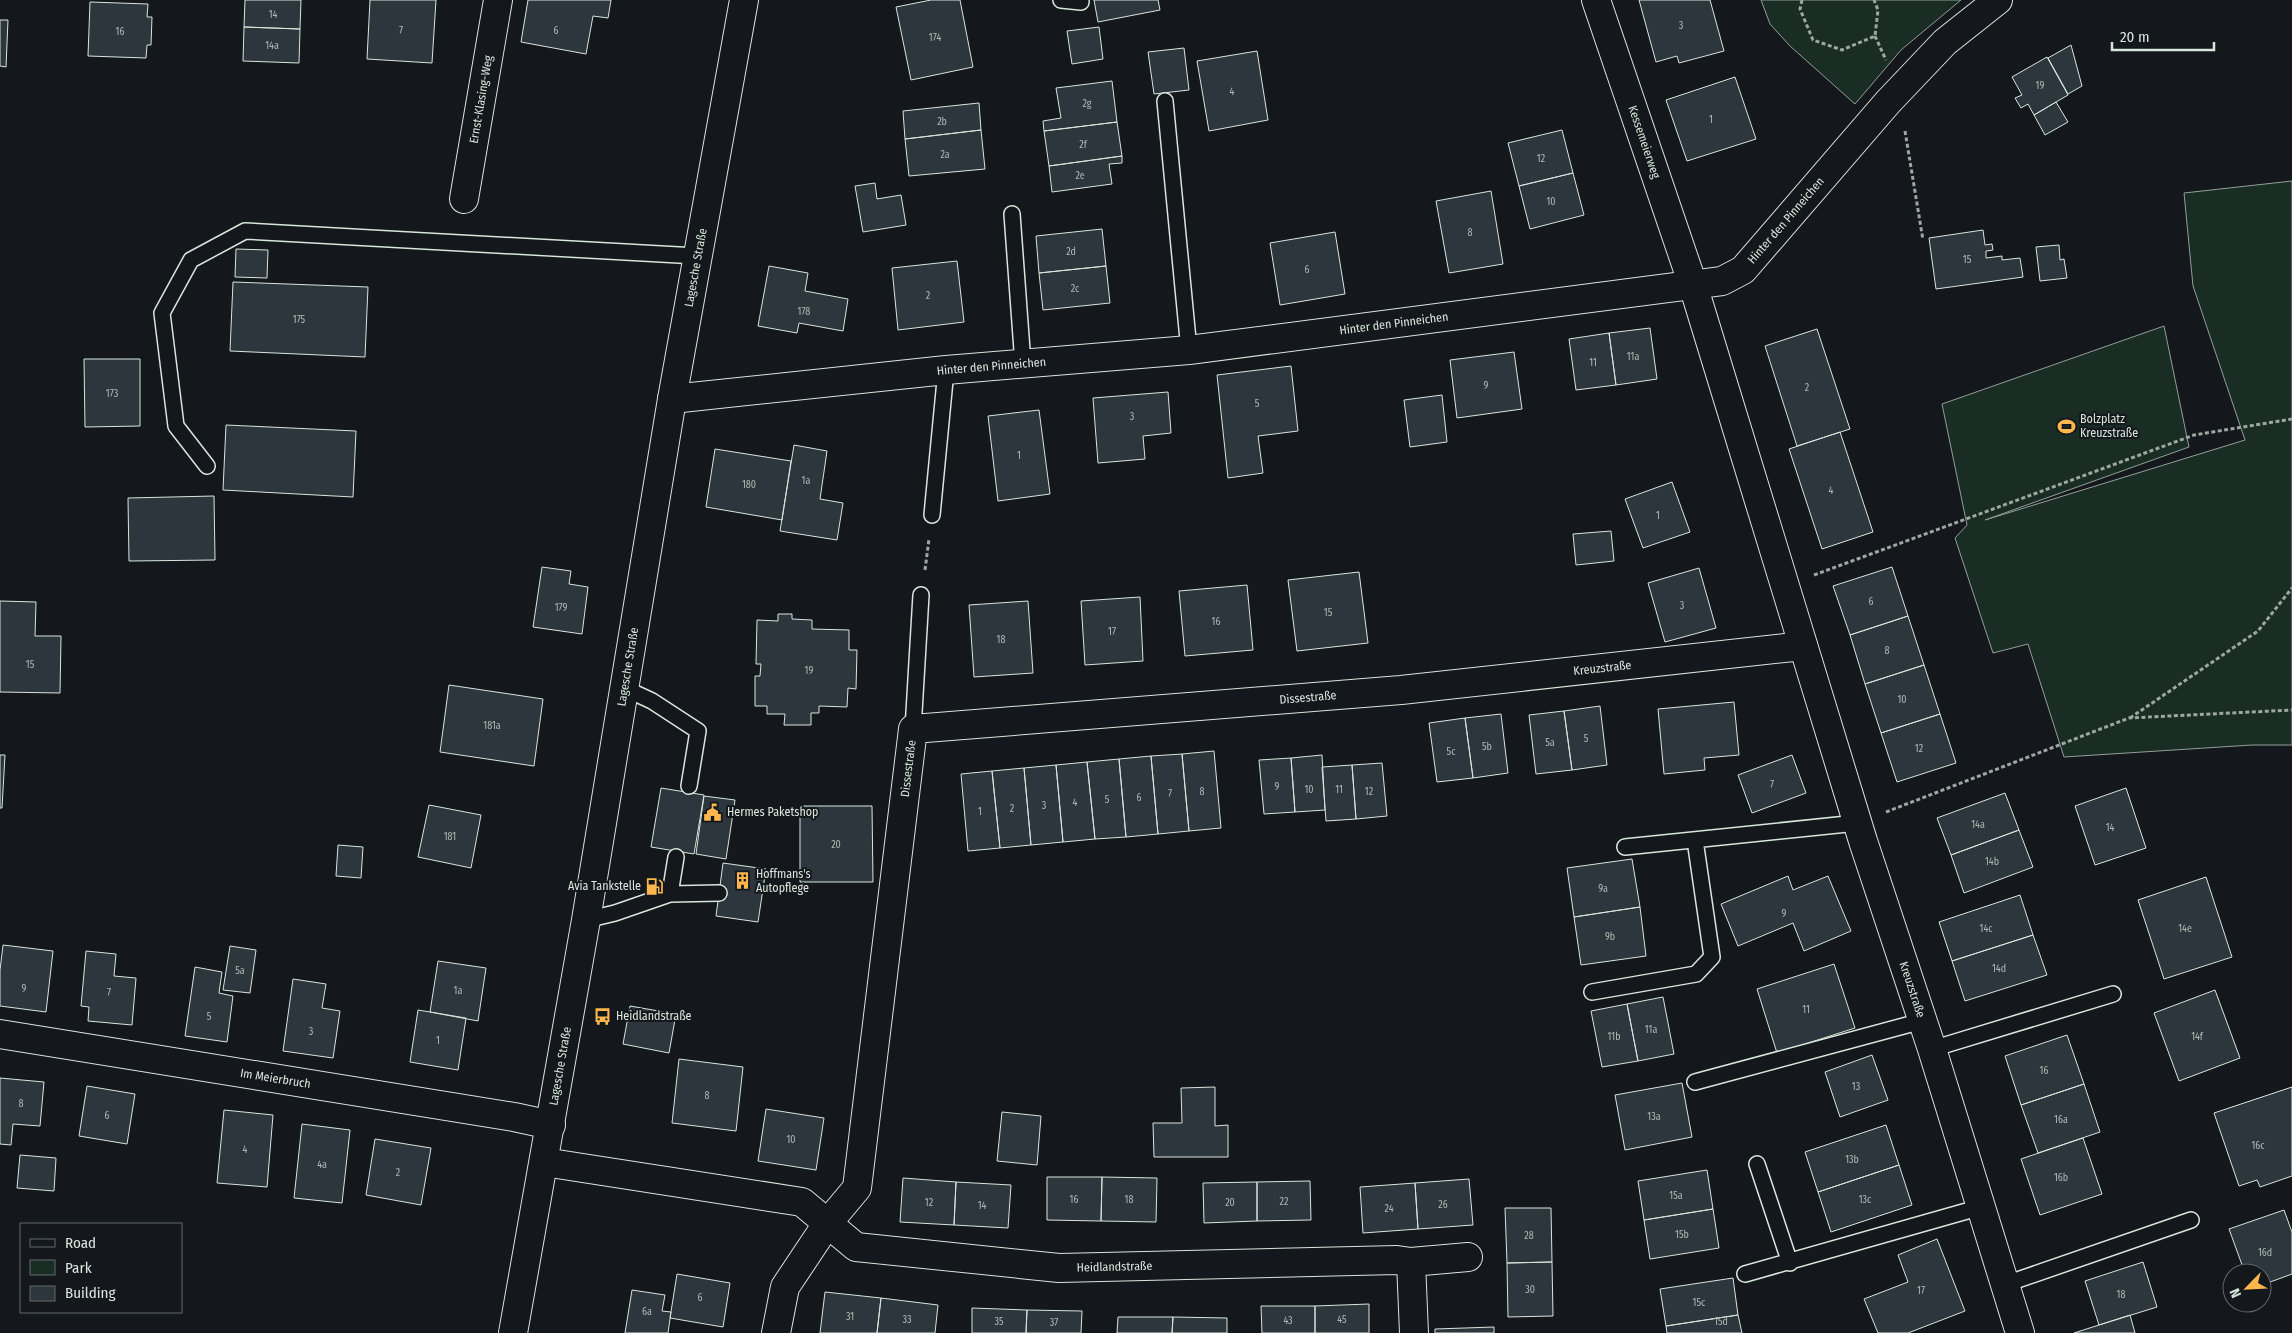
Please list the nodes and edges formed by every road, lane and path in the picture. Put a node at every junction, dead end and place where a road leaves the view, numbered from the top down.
1 (498, 0) edge
2 (744, 0) edge
3 (1061, 0) edge
4 (1596, 0) edge
5 (1802, 0) edge
6 (1874, 0) edge
7 (1998, 0) edge
8 (1081, 2) dead end
9 (1165, 101) dead end
10 (1888, 102) junction
11 (464, 199) dead end
12 (1012, 214) dead end
13 (1923, 240) dead end
14 (698, 256) junction
15 (1693, 285) junction
16 (1189, 350) junction
17 (1024, 364) junction
18 (946, 370) junction
19 (672, 399) junction
20 (2292, 419) edge
21 (207, 466) dead end
22 (932, 515) joint
23 (1785, 586) junction
24 (2292, 588) edge
25 (922, 596) joint
26 (1802, 646) junction
27 (624, 688) junction
28 (1401, 690) joint
29 (2292, 710) edge
30 (2129, 718) junction
31 (913, 728) junction
32 (688, 786) dead end
33 (1857, 823) junction
34 (1695, 840) junction
35 (1625, 848) dead end
36 (676, 857) dead end
37 (719, 893) dead end
38 (670, 894) junction
39 (586, 920) junction
40 (1592, 992) dead end
41 (2113, 994) dead end
42 (1922, 1021) junction
43 (0, 1034) edge
44 (1932, 1049) junction
45 (1695, 1082) dead end
46 (551, 1125) junction
47 (544, 1162) junction
48 (1757, 1164) dead end
49 (1981, 1207) junction
50 (2191, 1220) dead end
51 (827, 1224) junction
52 (1468, 1257) dead end
53 (1411, 1262) junction
54 (1790, 1262) junction
55 (1745, 1274) dead end
56 (2006, 1284) junction
57 (513, 1333) edge
58 (776, 1333) edge
59 (1414, 1333) edge
60 (2020, 1333) edge

1 - 11 street, Ernst-Klasing-Weg
2 - 14 street, Lagesche Straße
3 - 8 lane
4 - 15 street, Kessemeierweg
5 - 6 path
7 - 10 street, Hinter den Pinneichen
9 - 16 lane
10 - 13 path
10 - 15 street, Hinter den Pinneichen
12 - 17 lane
14 - 19 street, Lagesche Straße
14 - 21 lane
15 - 16 street, Hinter den Pinneichen
15 - 23 street, Kreuzstraße
16 - 17 street, Hinter den Pinneichen
17 - 18 street, Hinter den Pinneichen
18 - 19 street, Hinter den Pinneichen
18 - 22 lane
19 - 27 street, Lagesche Straße
20 - 23 path
22 - 25 path
23 - 26 street, Kreuzstraße
24 - 30 path
25 - 31 lane
26 - 28 street, Kreuzstraße
26 - 33 street, Kreuzstraße
27 - 32 lane
27 - 39 street, Lagesche Straße
28 - 31 street, Dissestraße
29 - 30 path
30 - 33 path
31 - 51 street, Dissestraße
33 - 34 lane
33 - 42 street, Kreuzstraße
34 - 35 lane
34 - 40 lane
36 - 38 lane
37 - 38 lane
38 - 39 lane
39 - 46 street, Lagesche Straße
41 - 44 lane
42 - 44 street, Kreuzstraße
42 - 45 lane
43 - 46 street, Im Meierbruch
44 - 49 street, Kreuzstraße
46 - 47 street, Lagesche Straße
47 - 51 street, Heidlandstraße
47 - 57 street, Lagesche Straße
48 - 54 lane
49 - 54 lane
49 - 56 street, Kreuzstraße
50 - 56 lane
51 - 53 street, Heidlandstraße
51 - 58 street
52 - 53 street, Heidlandstraße
53 - 59 street
54 - 55 lane
56 - 60 street, Kreuzstraße

